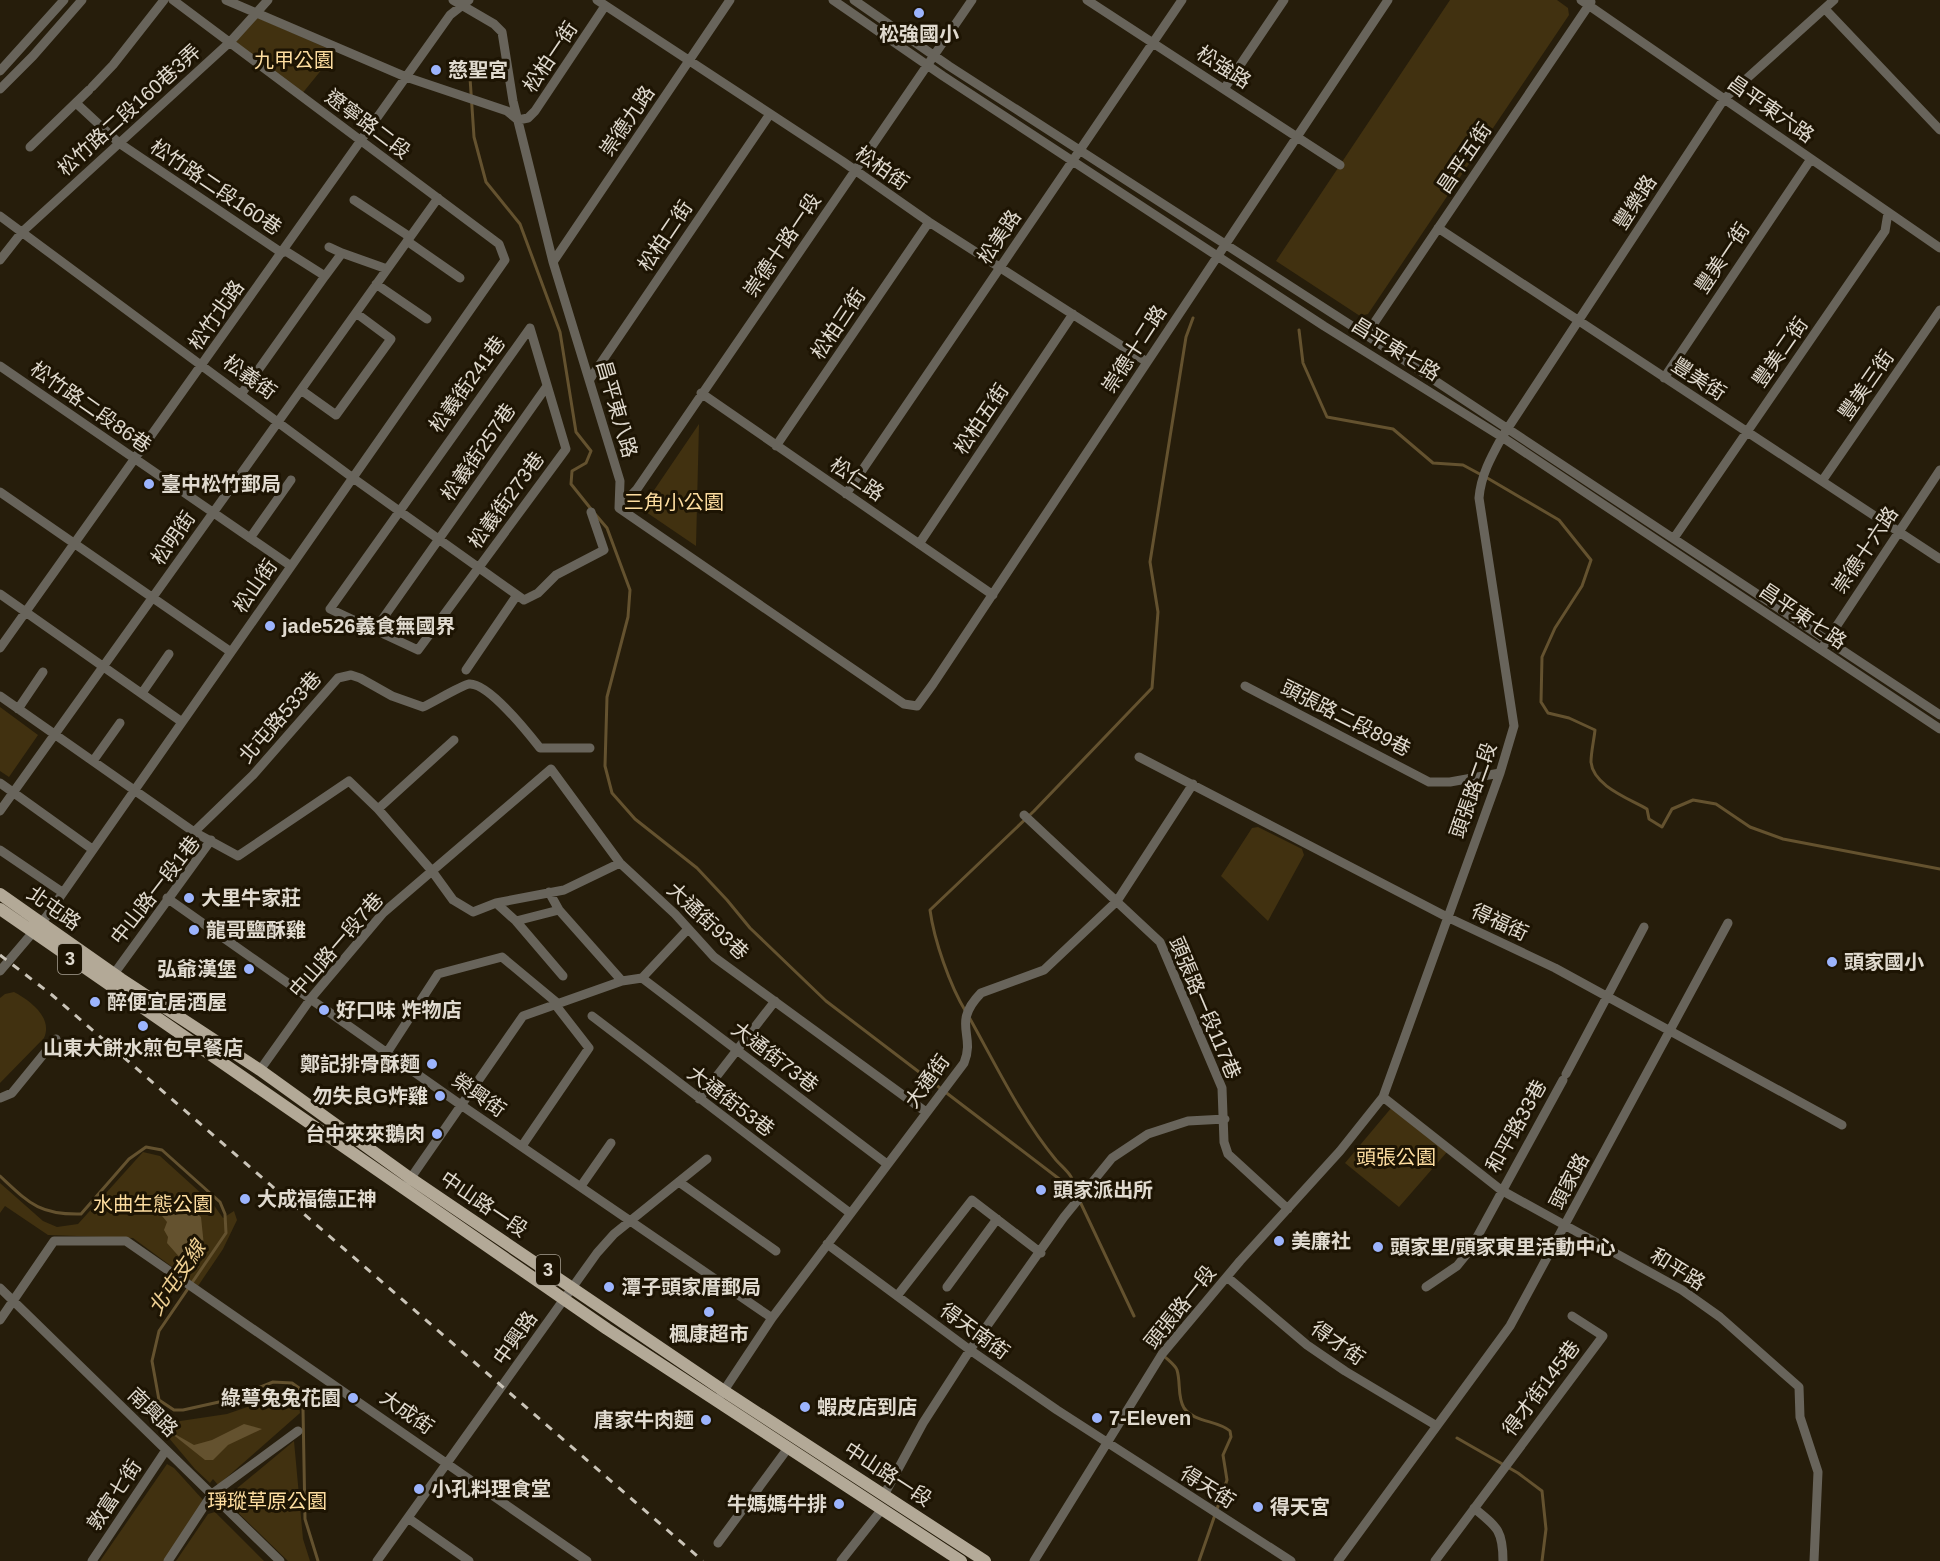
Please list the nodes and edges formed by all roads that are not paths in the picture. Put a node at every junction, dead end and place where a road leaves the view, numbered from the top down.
1 (64, 0) edge
2 (82, 0) edge
3 (164, 0) edge
4 (174, 0) edge
5 (226, 0) edge
6 (268, 0) edge
7 (730, 0) edge
8 (833, 0) edge
9 (854, 0) edge
10 (972, 0) edge
11 (1087, 0) edge
12 (1182, 0) edge
13 (1284, 0) edge
14 (1388, 0) edge
15 (1834, 0) edge
16 (463, 1) edge
17 (1587, 2) edge
18 (601, 3) edge
19 (1825, 9) junction
20 (259, 12) junction
21 (230, 42) junction
22 (1153, 42) junction
23 (934, 54) junction
24 (690, 60) junction
25 (927, 64) junction
26 (0, 71) edge
27 (406, 77) junction
28 (0, 89) edge
29 (1224, 89) junction
30 (1724, 99) junction
31 (76, 103) junction
32 (770, 114) junction
33 (518, 120) junction
34 (1940, 130) edge
35 (1297, 136) junction
36 (361, 141) junction
37 (119, 143) junction
38 (30, 147) dead end
39 (1079, 150) junction
40 (1073, 159) junction
41 (1810, 159) junction
42 (1340, 165) dead end
43 (855, 171) junction
44 (438, 198) junction
45 (354, 200) dead end
46 (1888, 213) junction
47 (0, 216) edge
48 (929, 222) junction
49 (1438, 228) junction
50 (22, 232) junction
51 (409, 239) junction
52 (1226, 243) junction
53 (329, 247) dead end
54 (1940, 248) edge
55 (283, 251) junction
56 (342, 253) junction
57 (1218, 254) junction
58 (0, 260) edge
59 (506, 260) joint
60 (553, 262) junction
61 (1000, 267) junction
62 (387, 269) junction
63 (326, 276) junction
64 (460, 278) dead end
65 (376, 284) junction
66 (1940, 310) edge
67 (356, 313) junction
68 (1073, 314) junction
69 (427, 319) dead end
70 (1578, 321) junction
71 (1366, 335) junction
72 (1147, 362) junction
73 (203, 365) junction
74 (0, 366) edge
75 (1664, 378) junction
76 (590, 379) junction
77 (547, 386) junction
78 (301, 390) junction
79 (242, 393) junction
80 (701, 393) junction
81 (279, 421) junction
82 (1508, 429) junction
83 (1746, 432) junction
84 (1502, 437) junction
85 (776, 446) junction
86 (135, 459) junction
87 (1940, 470) edge
88 (353, 478) junction
89 (291, 480) dead end
90 (1822, 481) junction
91 (0, 492) edge
92 (846, 494) junction
93 (619, 508) junction
94 (399, 511) junction
95 (591, 512) dead end
96 (213, 513) junction
97 (1899, 531) junction
98 (250, 538) junction
99 (1674, 538) junction
100 (439, 539) junction
101 (75, 544) junction
102 (919, 544) junction
103 (1940, 559) edge
104 (291, 566) junction
105 (478, 568) junction
106 (0, 594) edge
107 (517, 595) junction
108 (993, 595) junction
109 (153, 598) junction
110 (26, 612) junction
111 (374, 631) junction
112 (1823, 645) junction
113 (0, 648) edge
114 (231, 652) junction
115 (169, 654) dead end
116 (103, 667) junction
117 (466, 670) dead end
118 (43, 672) dead end
119 (1245, 686) dead end
120 (142, 693) junction
121 (0, 696) edge
122 (18, 709) junction
123 (1940, 715) edge
124 (182, 722) junction
125 (120, 723) dead end
126 (1940, 729) edge
127 (55, 735) junction
128 (454, 740) dead end
129 (590, 748) dead end
130 (1139, 757) dead end
131 (93, 761) junction
132 (551, 769) joint
133 (1500, 773) junction
134 (0, 783) edge
135 (1193, 784) junction
136 (134, 790) junction
137 (14, 793) junction
138 (378, 808) junction
139 (0, 811) edge
140 (1024, 815) dead end
141 (194, 832) junction
142 (211, 840) junction
143 (92, 849) junction
144 (0, 850) edge
145 (620, 863) junction
146 (432, 871) junction
147 (62, 892) junction
148 (549, 892) junction
149 (0, 894) edge
150 (167, 898) junction
151 (1117, 902) junction
152 (496, 903) junction
153 (0, 909) edge
154 (559, 910) junction
155 (1447, 917) junction
156 (516, 921) junction
157 (1728, 923) dead end
158 (1644, 927) dead end
159 (37, 928) junction
160 (688, 929) junction
161 (0, 971) edge
162 (114, 974) junction
163 (563, 976) dead end
164 (642, 978) junction
165 (622, 981) junction
166 (107, 986) junction
167 (1608, 996) junction
168 (312, 998) junction
169 (775, 1001) junction
170 (555, 1003) junction
171 (592, 1016) dead end
172 (1672, 1031) junction
173 (56, 1039) dead end
174 (388, 1051) junction
175 (736, 1051) junction
176 (260, 1070) junction
177 (1383, 1097) junction
178 (0, 1098) edge
179 (699, 1099) junction
180 (462, 1105) junction
181 (926, 1112) junction
182 (1225, 1119) junction
183 (1842, 1125) dead end
184 (611, 1143) dead end
185 (522, 1146) junction
186 (707, 1159) dead end
187 (887, 1164) junction
188 (410, 1178) junction
189 (679, 1182) junction
190 (581, 1186) junction
191 (402, 1190) junction
192 (1501, 1190) junction
193 (1288, 1209) junction
194 (850, 1213) junction
195 (997, 1219) junction
196 (632, 1220) junction
197 (1565, 1226) junction
198 (827, 1244) junction
199 (776, 1251) dead end
200 (1041, 1253) junction
201 (1227, 1277) junction
202 (572, 1286) junction
203 (947, 1287) dead end
204 (1426, 1287) dead end
205 (0, 1288) edge
206 (897, 1296) junction
207 (13, 1300) junction
208 (563, 1300) junction
209 (1572, 1316) dead end
210 (772, 1318) junction
211 (0, 1320) edge
212 (970, 1350) junction
213 (724, 1391) junction
214 (716, 1402) junction
215 (1437, 1426) junction
216 (298, 1431) dead end
217 (1105, 1443) junction
218 (788, 1448) junction
219 (166, 1450) junction
220 (449, 1463) junction
221 (212, 1494) junction
222 (884, 1495) junction
223 (1474, 1508) junction
224 (882, 1509) junction
225 (408, 1518) junction
226 (718, 1543) dead end
227 (92, 1561) edge
228 (168, 1561) edge
229 (280, 1561) edge
230 (377, 1561) edge
231 (469, 1561) edge
232 (586, 1561) edge
233 (841, 1561) edge
234 (961, 1561) edge
235 (985, 1561) edge
236 (1034, 1561) edge
237 (1291, 1561) edge
238 (1338, 1561) edge
239 (1435, 1561) edge
240 (1503, 1561) edge
241 (1814, 1561) edge

1 - 26 street
2 - 28 street
3 - 31 street
4 - 21 street, 遼寧路二段
5 - 20 street
6 - 20 street, 松竹路二段160巷3弄
7 - 24 street, 崇德九路
8 - 25 street, 昌平東七路
9 - 23 street, 昌平東七路
10 - 23 street, 崇德十路一段
11 - 22 street, 松強路
12 - 22 street, 松美路
13 - 29 street
14 - 35 street, 崇德十二路
15 - 19 street, 豐樂路
16 - 27 street, 松竹北路
16 - 33 street, 昌平東八路
17 - 30 street, 昌平東六路
17 - 49 street, 昌平五街
18 - 24 street, 松柏街
18 - 33 street, 松柏一街
19 - 30 street, 豐樂路
19 - 34 street
20 - 21 street, 松竹路二段160巷3弄
20 - 27 street
21 - 36 street, 遼寧路二段
21 - 37 street, 松竹路二段160巷3弄
22 - 29 street, 松強路
22 - 39 street, 松美路
23 - 25 street, 崇德十路一段
23 - 39 street, 昌平東七路
24 - 32 street, 松柏街
24 - 60 street, 崇德九路
25 - 40 street, 昌平東七路
25 - 43 street, 崇德十路一段
27 - 33 street
27 - 36 street, 松竹北路
29 - 35 street, 松強路
30 - 41 street, 昌平東六路
30 - 70 street, 豐樂路
31 - 37 street, 松竹路二段160巷
31 - 38 street
32 - 43 street, 松柏街
32 - 76 street, 松柏二街
33 - 60 street, 昌平東八路
35 - 42 street, 松強路
35 - 52 street, 崇德十二路
36 - 44 street, 遼寧路二段
36 - 55 street, 松竹北路
37 - 50 street, 松竹路二段160巷3弄
37 - 55 street, 松竹路二段160巷
39 - 40 street, 松美路
39 - 52 street, 昌平東七路
40 - 57 street, 昌平東七路
40 - 61 street, 松美路
41 - 46 street, 昌平東六路
41 - 75 street, 豐美一街
43 - 48 street, 松柏街
43 - 80 street, 崇德十路一段
44 - 51 street, 松明街
44 - 59 street, 遼寧路二段
45 - 51 street
46 - 54 street, 昌平東六路
46 - 83 street, 豐美二街
47 - 50 street, 松義街
48 - 61 street, 松柏街
48 - 85 street, 松柏三街
49 - 70 street, 豐美街
49 - 71 street, 昌平五街
50 - 58 street, 松竹路二段160巷3弄
50 - 73 street, 松義街
51 - 62 street, 松明街
51 - 64 street
52 - 57 street, 崇德十二路
52 - 71 street, 昌平東七路
53 - 56 street
55 - 63 street, 松竹路二段160巷
55 - 73 street, 松竹北路
56 - 62 street
56 - 63 street
57 - 72 street, 崇德十二路
57 - 84 street, 昌平東七路
59 - 88 street, 松山街
60 - 76 street, 昌平東八路
61 - 68 street, 松柏街
61 - 92 street, 松美路
62 - 65 street, 松明街
63 - 79 street
65 - 67 street, 松明街
65 - 69 street
66 - 90 street, 豐美三街
67 - 78 street, 松明街
67 - 78 street
68 - 72 street, 松柏街
68 - 102 street, 松柏五街
70 - 75 street, 豐美街
70 - 82 street, 豐樂路
71 - 82 street, 昌平東七路
72 - 108 street, 崇德十二路
73 - 79 street, 松義街
73 - 86 street, 松竹北路
74 - 86 street, 松竹路二段86巷
75 - 83 street, 豐美街
76 - 93 street, 昌平東八路
77 - 94 street, 松義街241巷
77 - 100 street, 松義街257巷
77 - 105 street, 松義街273巷
78 - 81 street, 松明街
79 - 81 street, 松義街
80 - 85 street, 松仁路
80 - 93 street, 崇德十路一段
81 - 88 street, 松義街
81 - 96 street, 松明街
82 - 84 street, 豐樂路
82 - 99 street, 昌平東七路
83 - 90 street, 豐美街
83 - 99 street, 豐美二街
84 - 112 street, 昌平東七路
84 - 133 street, 頭張路二段
85 - 92 street, 松仁路
86 - 96 street, 松竹路二段86巷
86 - 101 street, 松竹北路
87 - 97 street, 崇德十六路
88 - 94 street, 松義街
88 - 104 street, 松山街
89 - 98 street
90 - 97 street, 豐美街
91 - 101 street
92 - 102 street, 松仁路
93 - 108 street, 崇德十二路
94 - 100 street, 松義街
94 - 111 street
95 - 107 street
96 - 98 street, 松竹路二段86巷
96 - 109 street, 松明街
97 - 103 street, 豐美街
97 - 112 street, 崇德十六路
98 - 104 street, 松竹路二段86巷
99 - 112 street, 昌平東七路
100 - 105 street, 松義街
100 - 111 street, 松義街257巷
101 - 109 street
101 - 110 street, 松竹北路
102 - 108 street, 松仁路
104 - 114 street, 松山街
105 - 107 street, 松義街
105 - 111 street
106 - 110 street
107 - 117 street
109 - 114 street
109 - 116 street, 松明街
110 - 113 street, 松竹北路
110 - 116 street
112 - 123 street, 昌平東七路
112 - 126 street, 昌平東七路
114 - 124 street, 松山街
115 - 120 street
116 - 120 street
116 - 127 street, 松明街
118 - 122 street
119 - 133 street, 頭張路二段89巷
120 - 124 street
121 - 122 street
122 - 127 street
124 - 136 street, 松山街
125 - 131 street
127 - 131 street
127 - 137 street, 松明街
128 - 138 street
129 - 141 street, 北屯路533巷
130 - 135 street, 得福街
131 - 136 street
132 - 145 street, 大通街93巷
132 - 146 street, 中山路一段7巷
133 - 155 street, 頭張路二段
134 - 137 street
135 - 151 street, 大通街
135 - 155 street, 得福街
136 - 141 street
136 - 143 street, 松山街
137 - 139 street, 松明街
137 - 143 street
138 - 142 street, 中山路一段1巷
138 - 146 street, 中山路一段1巷
140 - 151 street, 頭張路一段117巷
141 - 142 street
142 - 150 street, 中山路一段1巷
143 - 147 street, 松山街
144 - 147 street
145 - 148 street
145 - 160 street, 大通街93巷
146 - 152 street, 中山路一段1巷
146 - 168 street, 中山路一段7巷
147 - 159 street, 松山街
148 - 152 street
148 - 154 street
149 - 159 main road, 北屯路 / 3
150 - 162 street, 中山路一段1巷
150 - 168 street, 榮興街
151 - 181 street, 大通街
151 - 182 street, 頭張路一段117巷
152 - 156 street
153 - 159 main road, 北屯路 / 3
154 - 156 street
154 - 165 street
155 - 167 street, 得福街
155 - 177 street, 頭張路二段
156 - 163 street
157 - 172 street, 頭家路
158 - 167 street, 和平路33巷
159 - 161 street, 松山街
159 - 162 main road, 北屯路 / 3
159 - 166 main road, 北屯路 / 3
160 - 164 street
160 - 169 street, 大通街93巷
162 - 166 street, 中山路一段1巷
162 - 176 main road, 中山路一段 / 3
164 - 165 street
164 - 175 street, 大通街73巷
165 - 170 street
166 - 191 main road, 中山路一段 / 3
167 - 172 street, 得福街
167 - 192 street, 和平路33巷
168 - 174 street, 榮興街
168 - 176 street, 中山路一段7巷
169 - 175 street
169 - 181 street, 大通街93巷
170 - 174 street
170 - 180 street
170 - 185 street
171 - 179 street, 大通街53巷
172 - 183 street, 得福街
172 - 197 street, 頭家路
173 - 178 street
174 - 180 street, 榮興街
175 - 179 street
175 - 187 street, 大通街73巷
176 - 188 main road, 中山路一段 / 3
177 - 192 street, 和平路
177 - 193 street, 頭張路一段
179 - 194 street, 大通街53巷
180 - 185 street, 榮興街
180 - 188 street
181 - 187 street, 大通街
182 - 193 street, 頭張路一段117巷
182 - 200 street
184 - 190 street
185 - 190 street, 榮興街
186 - 189 street, 中興路
187 - 194 street, 大通街
188 - 191 street
188 - 202 main road, 中山路一段 / 3
189 - 196 street, 中興路
189 - 199 street
190 - 196 street, 榮興街
191 - 208 main road, 中山路一段 / 3
192 - 197 street, 和平路
192 - 204 street, 和平路33巷
193 - 201 street, 頭張路一段
194 - 198 street, 大通街
195 - 200 street
195 - 203 street
195 - 206 street
196 - 202 street, 中興路
196 - 210 street, 榮興街
197 - 215 street, 頭家路
197 - 241 street, 和平路
198 - 206 street, 得天南街
198 - 210 street, 大通街
200 - 212 street
201 - 215 street, 得才街
201 - 217 street, 頭張路一段
202 - 208 street, 中興路
202 - 213 main road, 中山路一段 / 3
205 - 207 street, 南興路
206 - 212 street, 得天南街
207 - 211 street
207 - 219 street, 南興路
207 - 220 street, 大成街
208 - 214 main road, 中山路一段 / 3
208 - 220 street, 中興路
209 - 223 street, 得才街145巷
210 - 213 street, 大通街
212 - 217 street, 得天南街
212 - 222 street
213 - 214 street, 大通街
213 - 222 main road, 中山路一段 / 3
214 - 218 main road, 中山路一段 / 3
215 - 238 street, 頭家路
216 - 221 street
217 - 236 street, 頭張路一段
217 - 237 street, 得天街
218 - 224 main road, 中山路一段 / 3
218 - 226 street
219 - 221 street, 南興路
219 - 227 street, 敦富七街
220 - 225 street, 中興路
220 - 232 street, 大成街
221 - 228 street
221 - 229 street, 南興路
222 - 235 main road, 中山路一段 / 3
223 - 239 street
223 - 240 street
224 - 233 street
224 - 234 main road, 中山路一段 / 3
225 - 230 street, 中興路
225 - 231 street

